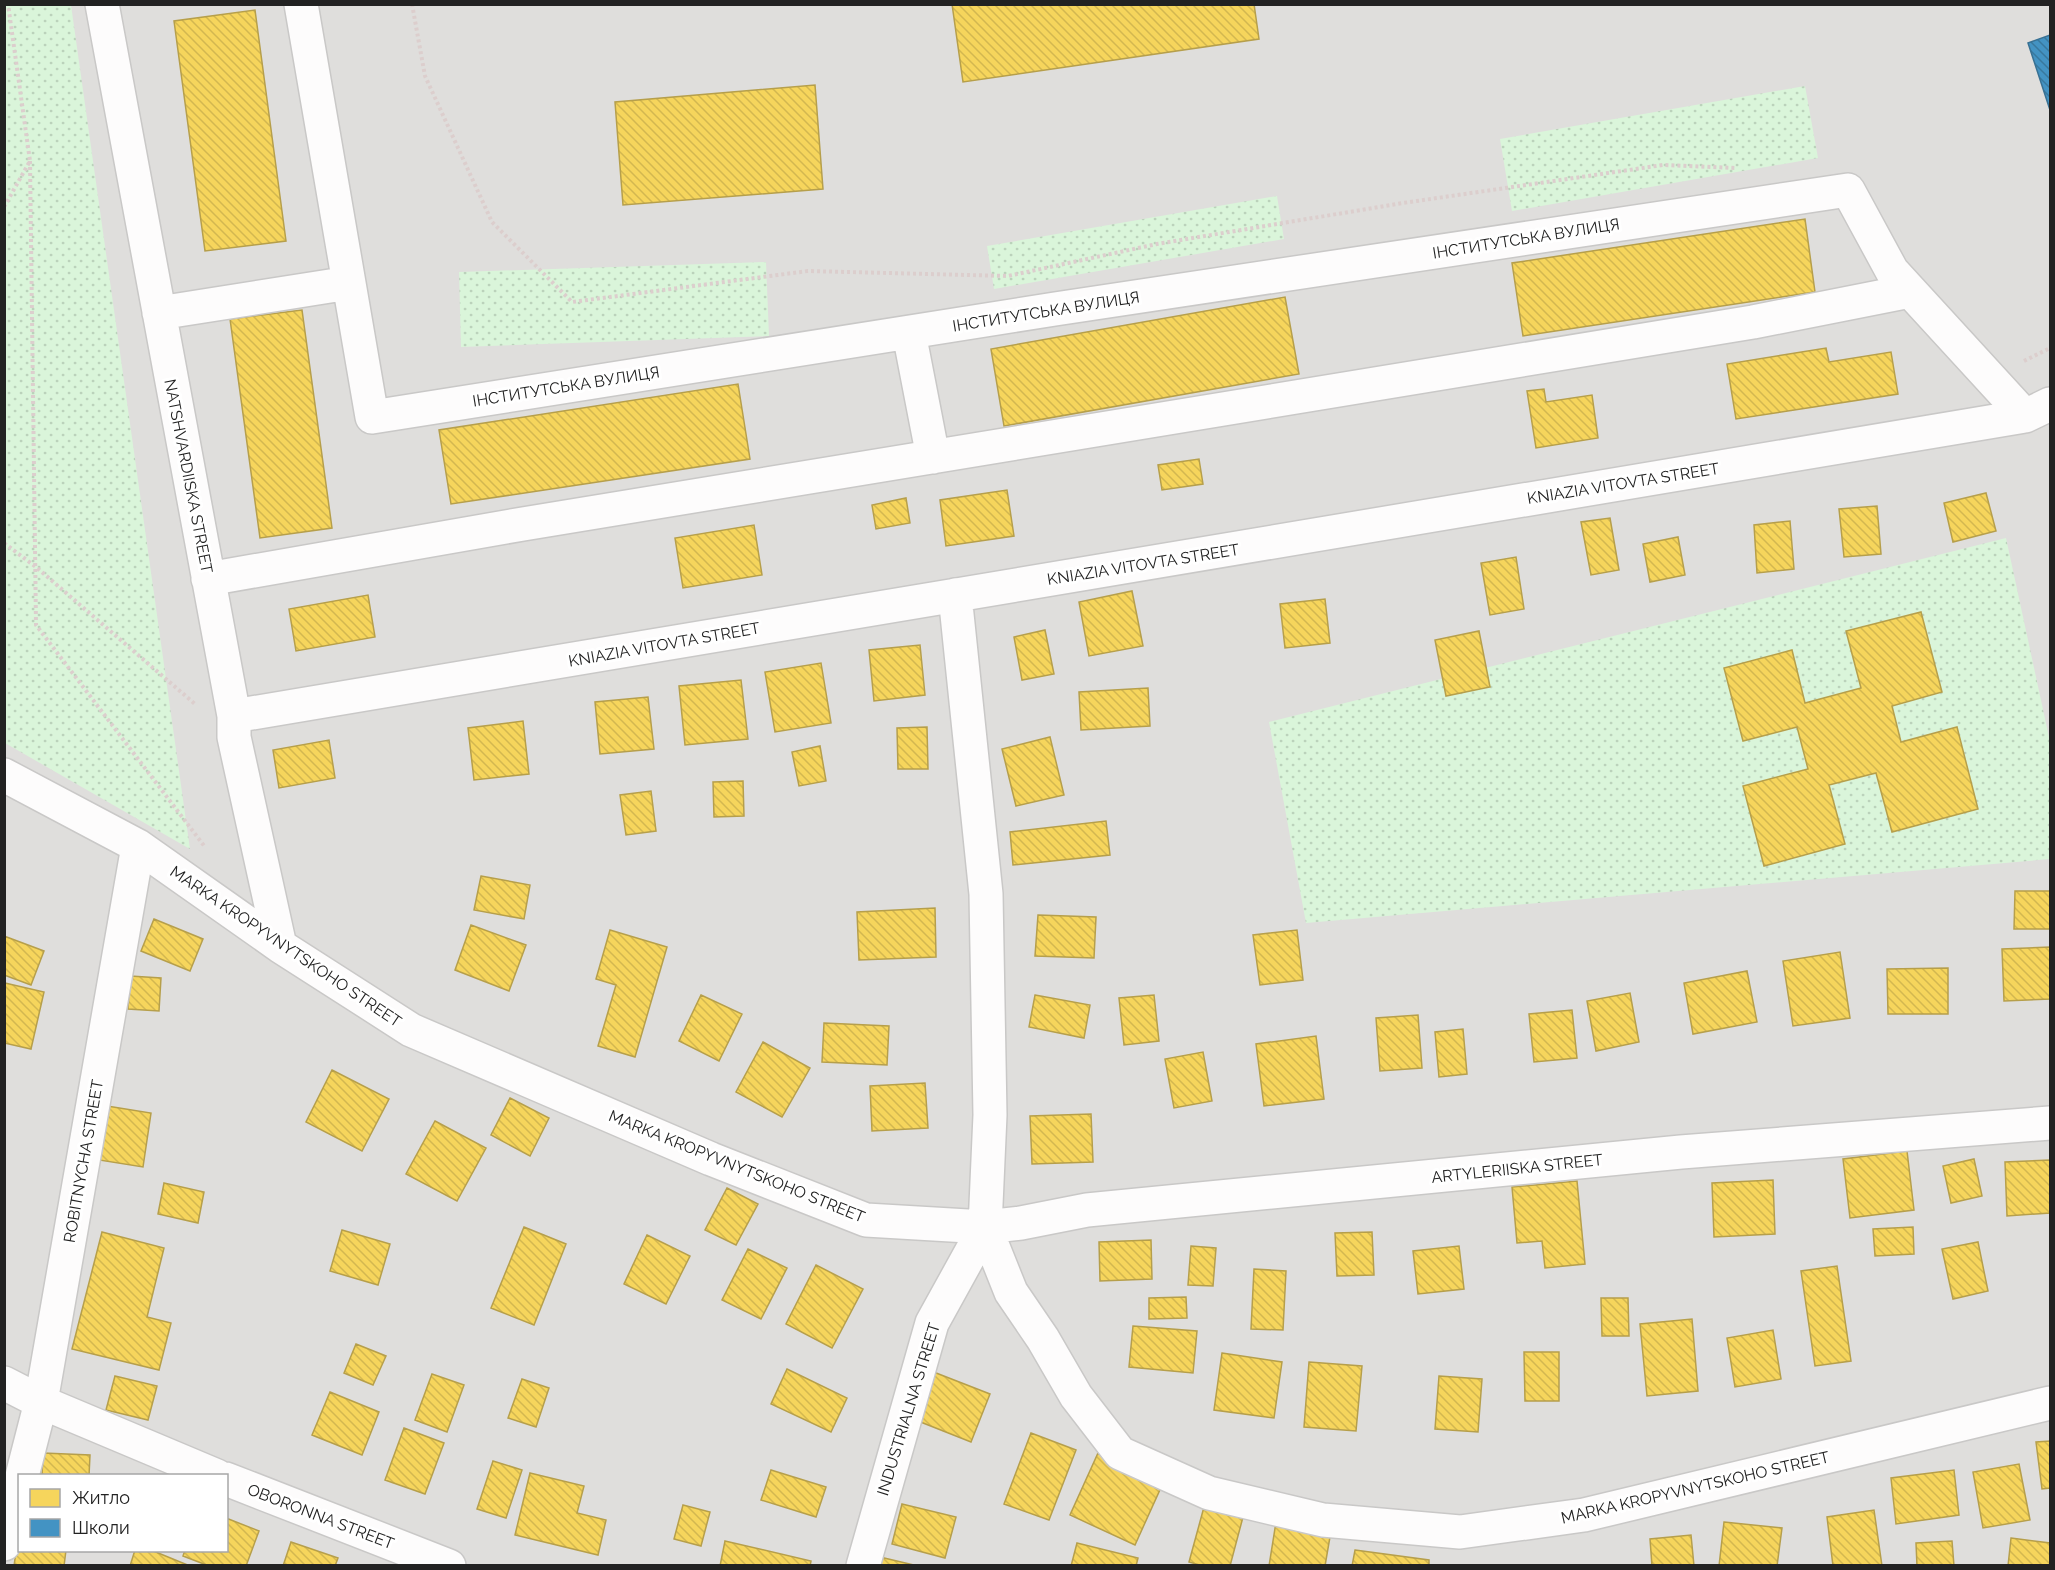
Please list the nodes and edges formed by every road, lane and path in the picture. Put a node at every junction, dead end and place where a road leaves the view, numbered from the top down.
1 (8, 4) edge
2 (102, 4) edge
3 (301, 4) edge
4 (412, 4) edge
5 (30, 161) junction
6 (1744, 168) dead end
7 (4, 207) edge
8 (349, 283) junction
9 (1910, 291) junction
10 (159, 313) junction
11 (909, 333) junction
12 (2038, 410) edge
13 (933, 457) junction
14 (4, 543) edge
15 (36, 567) junction
16 (208, 579) junction
17 (955, 595) junction
18 (234, 727) junction
19 (4, 775) edge
20 (138, 846) junction
21 (208, 852) dead end
22 (280, 946) junction
23 (2050, 1123) edge
24 (985, 1227) junction
25 (4, 1383) edge
26 (41, 1402) junction
27 (2050, 1403) edge
28 (23, 1474) edge
29 (213, 1474) edge
30 (228, 1480) edge
31 (18, 1493) edge
32 (4, 1544) edge
33 (449, 1566) edge
34 (862, 1566) edge

1 - 5 path
2 - 10 street, NATSHVARDIISKA STREET
3 - 8 street, ІНСТИТУТСЬКА ВУЛИЦЯ
4 - 6 path
5 - 7 path
5 - 15 path
8 - 10 street
8 - 11 street, ІНСТИТУТСЬКА ВУЛИЦЯ
9 - 11 street, ІНСТИТУТСЬКА ВУЛИЦЯ
9 - 12 street, ІНСТИТУТСЬКА ВУЛИЦЯ
9 - 13 street
10 - 16 street, NATSHVARDIISKA STREET
11 - 13 street
12 - 17 street, KNIAZIA VITOVTA STREET
13 - 16 street
14 - 15 path
15 - 18 path
15 - 21 path
16 - 18 street, NATSHVARDIISKA STREET
17 - 18 street, KNIAZIA VITOVTA STREET
17 - 24 street
18 - 22 street, NATSHVARDIISKA STREET
19 - 20 street, MARKA KROPYVNYTSKOHO STREET
20 - 22 street, MARKA KROPYVNYTSKOHO STREET
20 - 26 street, ROBITNYCHA STREET
22 - 24 street, MARKA KROPYVNYTSKOHO STREET
23 - 24 street, ARTYLERIISKA STREET
24 - 27 street, MARKA KROPYVNYTSKOHO STREET
24 - 34 street, INDUSTRIALNA STREET
25 - 26 street
26 - 28 street, ROBITNYCHA STREET
26 - 29 street
30 - 33 street, OBORONNA STREET
31 - 32 street

